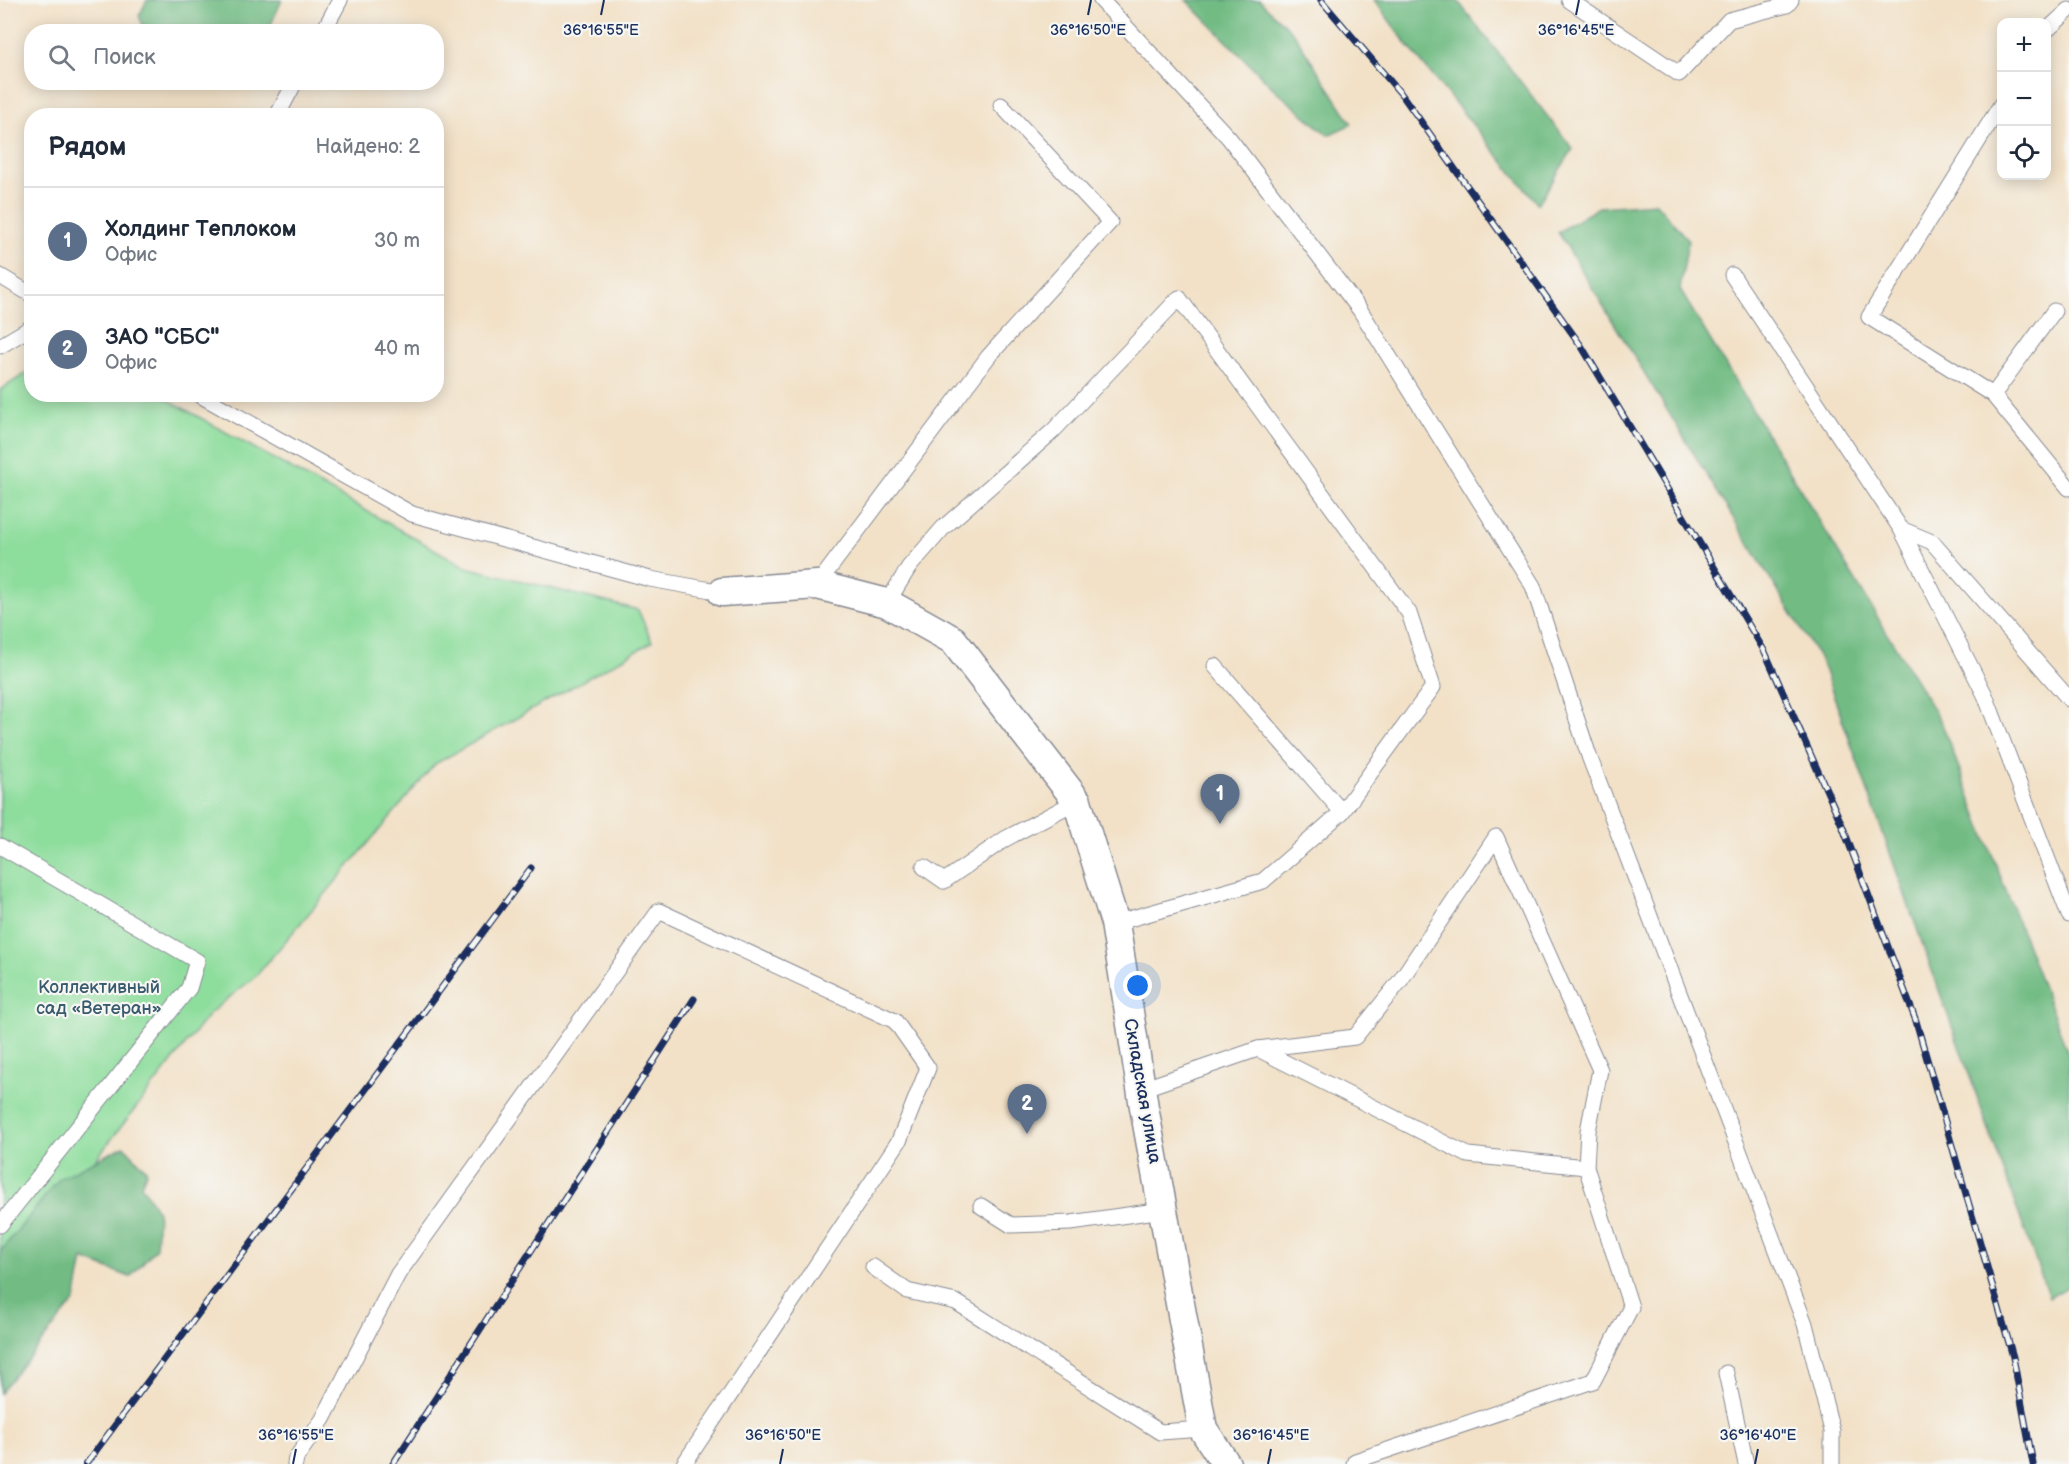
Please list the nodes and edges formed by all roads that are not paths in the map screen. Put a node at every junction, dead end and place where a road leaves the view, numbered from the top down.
1 (340, 0) edge
2 (1101, 0) edge
3 (1569, 0) edge
4 (1791, 0) edge
5 (2069, 10) edge
6 (327, 24) edge
7 (2051, 26) edge
8 (291, 90) edge
9 (1001, 105) dead end
10 (281, 108) edge
11 (1997, 109) edge
12 (1732, 275) dead end
13 (0, 276) edge
14 (24, 290) edge
15 (2054, 311) dead end
16 (24, 332) edge
17 (0, 346) edge
18 (1993, 395) junction
19 (212, 402) edge
20 (2069, 488) edge
21 (1901, 529) junction
22 (818, 585) junction
23 (722, 592) joint
24 (887, 603) junction
25 (1215, 666) dead end
26 (2069, 699) edge
27 (1077, 801) junction
28 (1342, 812) junction
29 (0, 846) edge
30 (924, 867) dead end
31 (2069, 915) edge
32 (1115, 923) junction
33 (1258, 1049) junction
34 (1142, 1089) junction
35 (1586, 1167) junction
36 (981, 1206) dead end
37 (1163, 1210) junction
38 (0, 1226) edge
39 (873, 1267) dead end
40 (1726, 1373) dead end
41 (1203, 1429) junction
42 (299, 1462) edge
43 (684, 1464) edge
44 (1226, 1464) edge
45 (1354, 1464) edge
46 (1746, 1464) edge
47 (1832, 1464) edge

1 - 6 lane
2 - 47 lane
3 - 4 lane
5 - 7 lane
8 - 10 lane
9 - 22 lane
11 - 18 lane
12 - 21 lane
13 - 14 lane
15 - 18 lane
16 - 17 lane
18 - 20 lane
19 - 23 lane
21 - 26 lane
21 - 31 lane
22 - 23 street, Складская улица
22 - 24 street, Складская улица
24 - 27 street, Складская улица
24 - 28 lane
25 - 28 lane
27 - 30 lane
27 - 32 street, Складская улица
28 - 32 lane
29 - 38 lane
32 - 34 street, Складская улица
33 - 34 lane
33 - 35 lane
33 - 35 lane
34 - 37 street, Складская улица
35 - 45 lane
36 - 37 lane
37 - 41 street, Складская улица
39 - 41 lane
40 - 46 lane
41 - 44 street, Складская улица
42 - 43 lane

